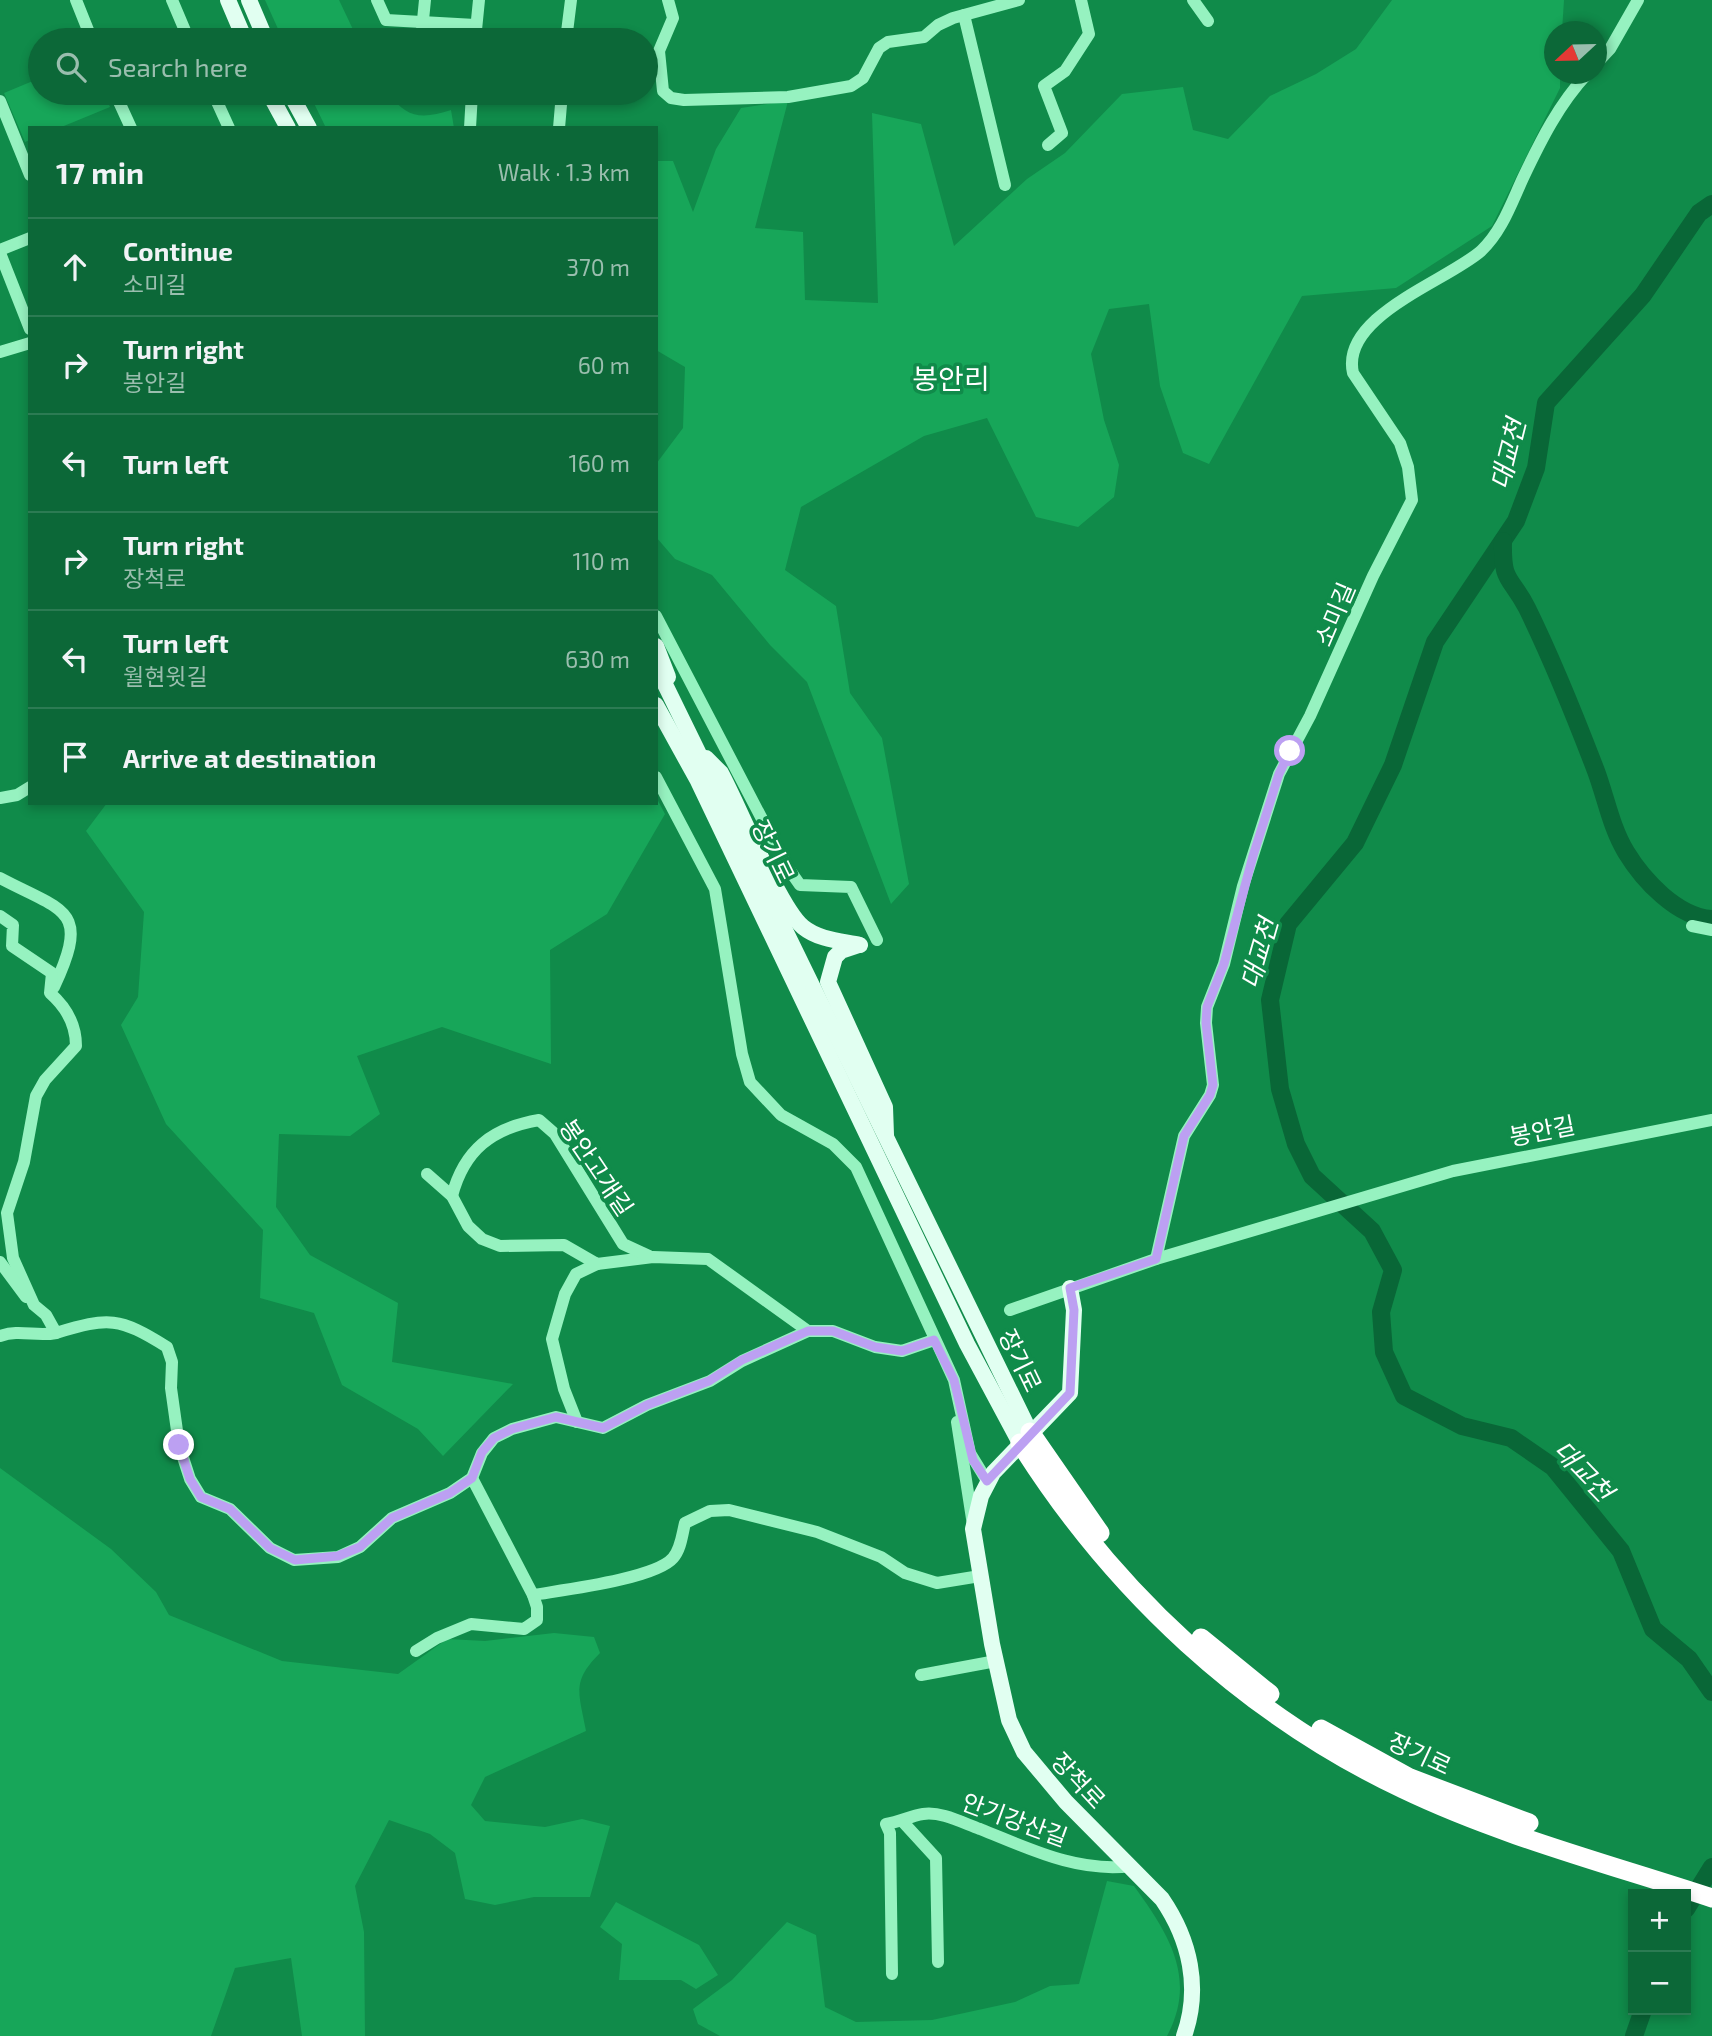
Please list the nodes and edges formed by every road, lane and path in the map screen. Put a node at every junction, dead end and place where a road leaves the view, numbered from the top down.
1 (76, 0) edge
2 (172, 0) edge
3 (228, 0) edge
4 (249, 0) edge
5 (377, 0) edge
6 (425, 0) edge
7 (479, 0) edge
8 (571, 0) edge
9 (668, 0) edge
10 (1019, 0) edge
11 (1082, 0) edge
12 (1193, 0) edge
13 (1638, 0) edge
14 (964, 15) junction
15 (1208, 21) dead end
16 (422, 23) junction
17 (475, 25) joint
18 (87, 28) edge
19 (184, 28) edge
20 (240, 28) edge
21 (261, 28) edge
22 (422, 28) edge
23 (568, 28) edge
24 (1607, 53) edge
25 (1578, 84) edge
26 (0, 101) edge
27 (120, 105) edge
28 (218, 105) edge
29 (276, 105) edge
30 (297, 105) edge
31 (471, 105) edge
32 (561, 105) edge
33 (130, 126) edge
34 (228, 126) edge
35 (287, 126) edge
36 (308, 126) edge
37 (470, 126) edge
38 (559, 126) edge
39 (1048, 145) dead end
40 (28, 170) edge
41 (1005, 185) dead end
42 (28, 239) edge
43 (0, 251) edge
44 (28, 324) edge
45 (28, 344) edge
46 (0, 352) edge
47 (658, 620) edge
48 (658, 650) edge
49 (658, 670) edge
50 (671, 693) junction
51 (658, 709) edge
52 (698, 752) junction
53 (658, 781) edge
54 (28, 788) edge
55 (0, 798) edge
56 (0, 877) edge
57 (0, 916) edge
58 (1692, 926) dead end
59 (1712, 930) edge
60 (877, 940) dead end
61 (50, 993) junction
62 (1712, 1120) edge
63 (886, 1141) junction
64 (427, 1174) dead end
65 (452, 1196) junction
66 (653, 1257) junction
67 (1156, 1259) junction
68 (0, 1262) edge
69 (597, 1264) junction
70 (1070, 1288) junction
71 (34, 1305) junction
72 (1010, 1310) dead end
73 (808, 1331) junction
74 (56, 1333) junction
75 (0, 1336) edge
76 (934, 1340) junction
77 (954, 1380) junction
78 (577, 1422) junction
79 (1025, 1438) junction
80 (472, 1478) junction
81 (987, 1481) junction
82 (974, 1529) junction
83 (980, 1576) junction
84 (533, 1595) junction
85 (416, 1651) dead end
86 (996, 1661) junction
87 (921, 1675) dead end
88 (903, 1822) junction
89 (1618, 1860) junction
90 (1131, 1866) junction
91 (1712, 1885) edge
92 (1712, 1898) edge
93 (938, 1962) dead end
94 (892, 1974) dead end
95 (1184, 2036) edge

1 - 18 street
2 - 19 street
3 - 20 main road
4 - 21 main road
5 - 16 street
6 - 16 street
7 - 17 street
8 - 23 street
9 - 14 street
10 - 14 street
11 - 39 street
12 - 15 street
13 - 24 street
14 - 41 street
16 - 17 street
16 - 22 street
25 - 67 street, 소미길
26 - 40 street
27 - 33 street
28 - 34 street
29 - 35 main road
30 - 36 main road
31 - 37 street
32 - 38 street
42 - 43 street
43 - 44 street
45 - 46 street
47 - 60 street
48 - 50 main road
49 - 50 main road, 장기로
50 - 52 main road, 장기로
51 - 79 main road, 장기로
52 - 63 main road, 장기로
52 - 63 main road
53 - 76 street
54 - 55 street
56 - 61 street
57 - 61 street
58 - 59 street
61 - 71 street
62 - 67 street, 봉안길
63 - 79 main road, 장기로
64 - 65 street
65 - 66 street, 봉안고개길
65 - 69 street
66 - 69 street, 봉안고개길
66 - 73 street, 봉안고개길
67 - 70 street
68 - 71 street
69 - 78 street
70 - 72 street
70 - 79 main road
71 - 74 street
73 - 76 street
73 - 78 street
74 - 75 street
74 - 80 street
76 - 77 street
77 - 81 street
77 - 82 street
78 - 80 street
79 - 81 main road
79 - 89 highway, 장기로
80 - 84 street
81 - 82 main road
82 - 83 main road, 장척로
83 - 84 street
83 - 86 main road, 장척로
84 - 85 street
86 - 87 street
86 - 90 main road, 장척로
88 - 90 street, 안기강산길
88 - 93 street
88 - 94 street, 안기강산길
89 - 91 highway, 장기로
89 - 92 highway, 장기로
90 - 95 main road, 장척로

